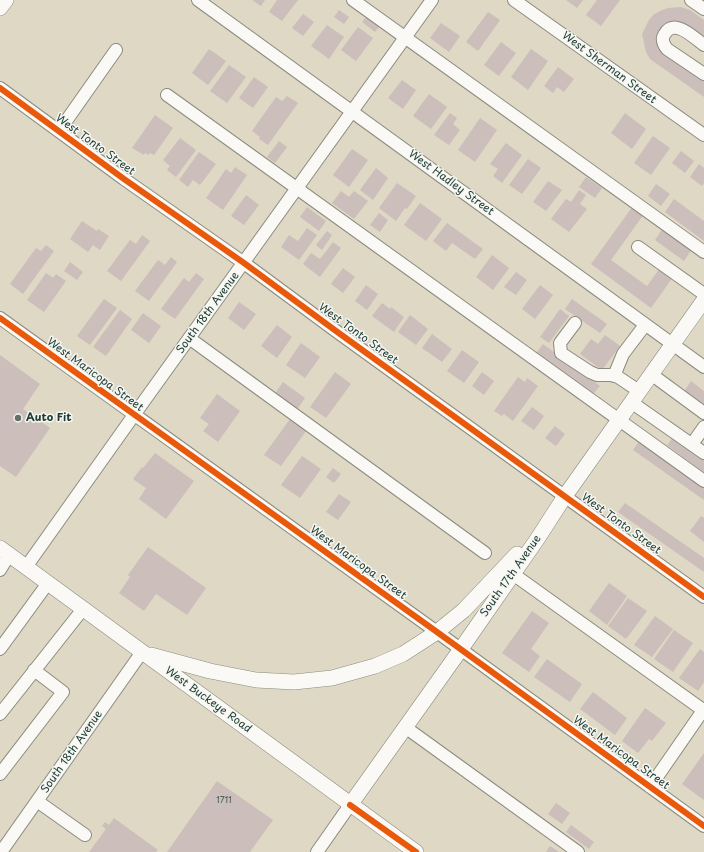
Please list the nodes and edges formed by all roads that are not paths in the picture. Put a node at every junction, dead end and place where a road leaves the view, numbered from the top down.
1 (6, 0) edge
2 (198, 0) edge
3 (353, 0) edge
4 (432, 0) edge
5 (514, 0) edge
6 (691, 0) edge
7 (0, 8) edge
8 (704, 9) edge
9 (405, 37) junction
10 (704, 45) edge
11 (116, 50) dead end
12 (704, 74) edge
13 (0, 88) edge
14 (167, 95) dead end
15 (352, 111) junction
16 (59, 131) junction
17 (704, 135) edge
18 (296, 189) junction
19 (638, 247) dead end
20 (704, 252) edge
21 (244, 263) junction
22 (704, 294) edge
23 (704, 300) edge
24 (0, 318) edge
25 (575, 322) dead end
26 (645, 325) junction
27 (189, 338) junction
28 (672, 344) junction
29 (704, 367) edge
30 (651, 374) junction
31 (614, 376) junction
32 (635, 397) junction
33 (704, 413) edge
34 (134, 415) junction
35 (619, 419) junction
36 (704, 427) edge
37 (692, 444) junction
38 (704, 453) edge
39 (704, 481) edge
40 (565, 496) junction
41 (5, 551) edge
42 (485, 553) dead end
43 (26, 567) junction
44 (0, 570) edge
45 (513, 574) junction
46 (48, 583) junction
47 (704, 597) edge
48 (83, 609) junction
49 (437, 632) junction
50 (0, 649) edge
51 (461, 649) junction
52 (142, 652) junction
53 (34, 670) junction
54 (704, 710) edge
55 (0, 714) edge
56 (405, 727) junction
57 (0, 774) edge
58 (650, 787) junction
59 (37, 801) junction
60 (350, 805) junction
61 (704, 826) edge
62 (85, 835) dead end
63 (1, 852) edge
64 (317, 852) edge
65 (416, 852) edge
66 (578, 852) edge

1 - 7 main road
2 - 15 street, West Hadley Street
3 - 9 street
4 - 9 street, South 18th Avenue
5 - 17 street, West Sherman Street
6 - 8 street
9 - 15 street, South 18th Avenue
9 - 20 street
10 - 12 street
11 - 16 street
13 - 16 street, West Tonto Street
14 - 18 street
15 - 18 street, South 18th Avenue
15 - 26 street, West Hadley Street
16 - 21 street, West Tonto Street
18 - 21 street, South 18th Avenue
18 - 35 street
19 - 22 street
21 - 27 street, South 18th Avenue
21 - 40 street, West Tonto Street
23 - 28 main road, South 17th Avenue
24 - 34 street, West Maricopa Street
25 - 31 street
26 - 28 street, West Hadley Street
26 - 31 street
27 - 34 street, South 18th Avenue
27 - 42 street
28 - 29 street, West Hadley Street
28 - 30 main road, South 17th Avenue
30 - 32 main road, South 17th Avenue
30 - 33 street
31 - 32 street
32 - 35 main road, South 17th Avenue
32 - 37 street
34 - 43 street, South 18th Avenue
34 - 49 street, West Maricopa Street
35 - 39 street
35 - 40 main road, South 17th Avenue
36 - 37 street
37 - 38 street
40 - 45 main road, South 17th Avenue
40 - 47 street, West Tonto Street
40 - 49 main road
41 - 43 main road, West Buckeye Road
41 - 44 street
43 - 46 main road, West Buckeye Road
45 - 51 main road, South 17th Avenue
45 - 54 street
46 - 48 main road, West Buckeye Road
46 - 50 street
48 - 52 main road, West Buckeye Road
48 - 53 street
49 - 51 street, West Maricopa Street
49 - 52 main road
51 - 56 main road, South 17th Avenue
51 - 58 street, West Maricopa Street
52 - 59 street, South 18th Avenue
52 - 60 main road, West Buckeye Road
53 - 55 street
53 - 57 street
54 - 58 street
56 - 60 main road, South 17th Avenue
56 - 66 street
58 - 61 street, West Maricopa Street
59 - 62 street
59 - 63 street, South 18th Avenue
60 - 64 street, South 17th Avenue
60 - 65 main road, West Buckeye Road

